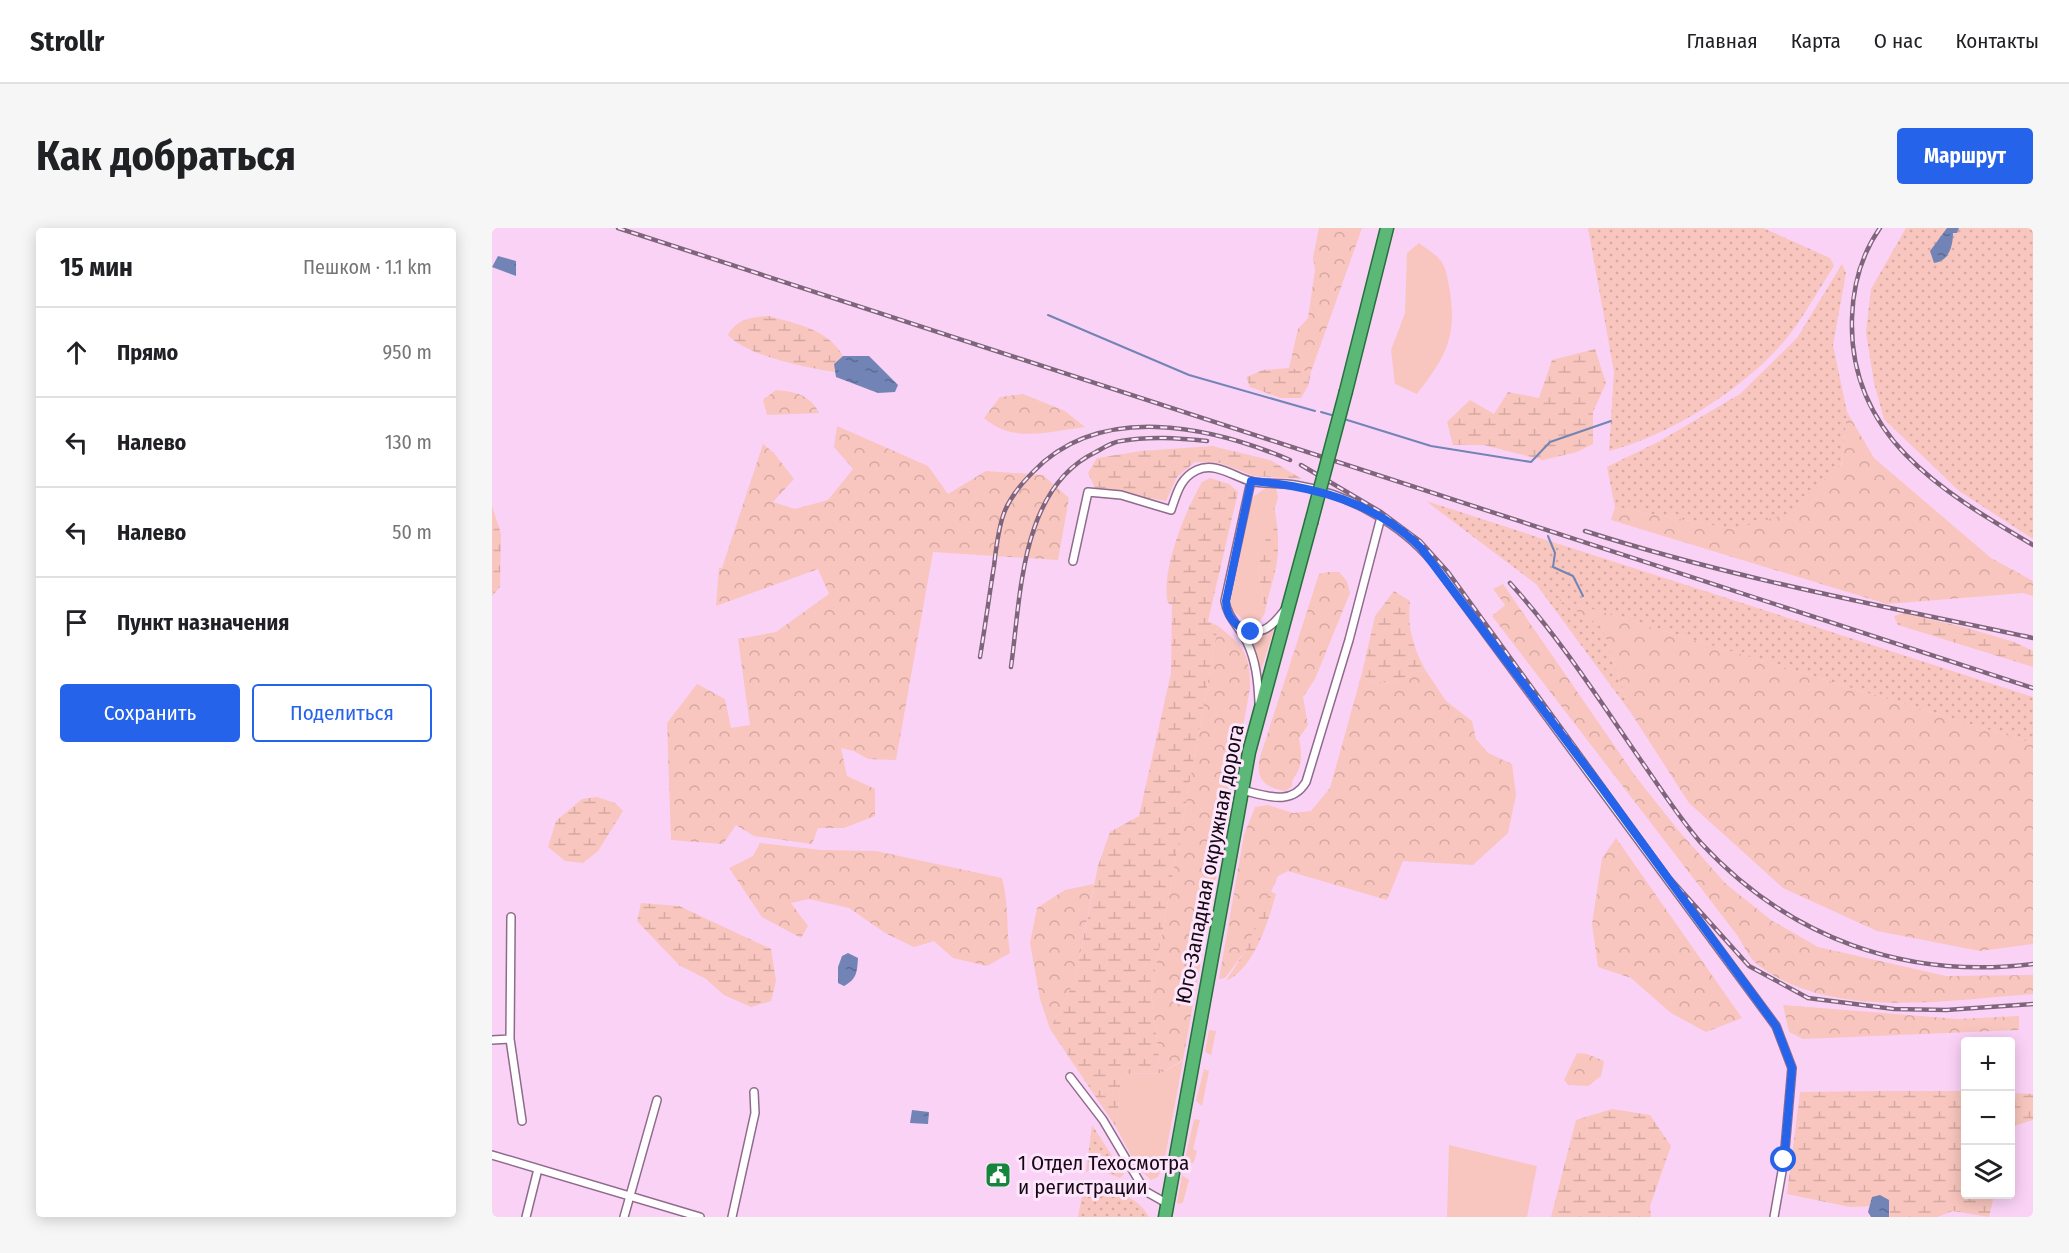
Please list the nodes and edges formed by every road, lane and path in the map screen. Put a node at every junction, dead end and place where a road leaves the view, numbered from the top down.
1 (1387, 228) edge
2 (1251, 481) junction
3 (1381, 517) junction
4 (1073, 561) dead end
5 (1289, 605) junction
6 (1238, 626) junction
7 (1260, 709) junction
8 (1241, 790) junction
9 (510, 917) dead end
10 (510, 1039) junction
11 (492, 1040) edge
12 (1070, 1077) dead end
13 (754, 1092) dead end
14 (657, 1100) dead end
15 (522, 1121) dead end
16 (492, 1155) edge
17 (538, 1169) junction
18 (630, 1196) junction
19 (1168, 1204) junction
20 (526, 1217) edge
21 (624, 1217) edge
22 (700, 1217) edge
23 (732, 1217) edge
24 (1165, 1217) edge
25 (1774, 1217) edge

1 - 5 highway, Юго-Западная окружная дорога, bridge
2 - 3 street
2 - 4 street
2 - 6 street
3 - 8 street
3 - 25 street
5 - 6 street
5 - 7 highway, Юго-Западная окружная дорога
6 - 7 street
7 - 8 highway, Юго-Западная окружная дорога
8 - 19 highway, Юго-Западная окружная дорога
9 - 10 street
10 - 11 street
10 - 15 street
12 - 19 street
13 - 23 street
14 - 18 street
16 - 17 street
17 - 18 street
17 - 20 street
18 - 21 street
18 - 22 street
19 - 24 highway, Юго-Западная окружная дорога

